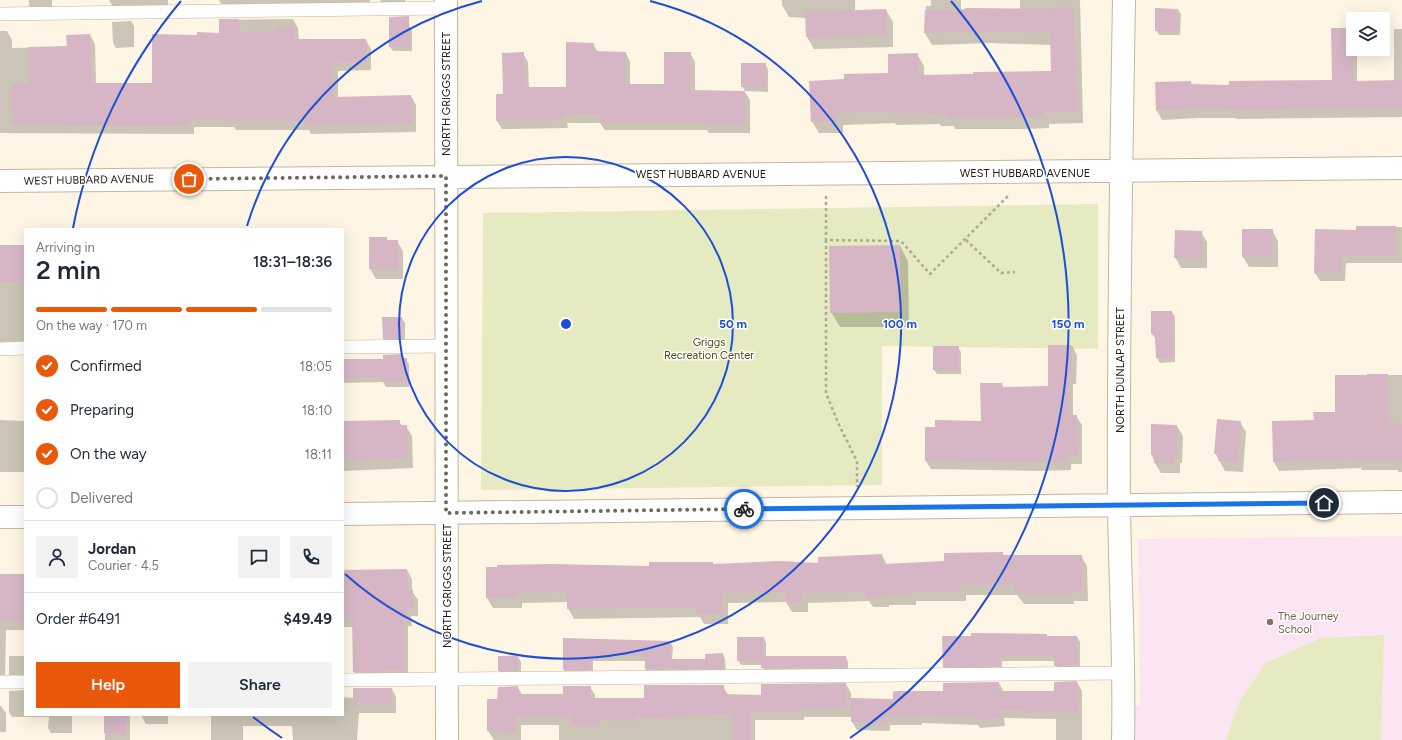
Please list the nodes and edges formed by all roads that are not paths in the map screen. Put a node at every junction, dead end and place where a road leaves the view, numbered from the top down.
1 (1124, 0) edge
2 (446, 4) edge
3 (0, 14) edge
4 (1402, 168) edge
5 (1121, 172) junction
6 (446, 176) junction
7 (0, 181) edge
8 (446, 346) junction
9 (344, 347) edge
10 (0, 348) edge
11 (24, 348) edge
12 (1402, 502) edge
13 (1119, 506) junction
14 (446, 513) junction
15 (344, 514) edge
16 (0, 517) edge
17 (24, 517) edge
18 (1124, 673) junction
19 (344, 680) edge
20 (447, 680) junction
21 (0, 682) edge
22 (24, 682) edge
23 (447, 740) edge
24 (1122, 740) edge

1 - 5 street, NORTH DUNLAP STREET
2 - 3 lane
2 - 6 street, NORTH GRIGGS STREET
4 - 5 street, WEST HUBBARD AVENUE
5 - 6 street, WEST HUBBARD AVENUE
5 - 13 street, NORTH DUNLAP STREET
6 - 7 street, WEST HUBBARD AVENUE
6 - 8 street, NORTH GRIGGS STREET
8 - 9 lane
8 - 14 street, NORTH GRIGGS STREET
10 - 11 lane
12 - 13 street
13 - 14 street
13 - 18 street, NORTH DUNLAP STREET
14 - 15 street
14 - 20 street, NORTH GRIGGS STREET
16 - 17 street
18 - 20 lane
18 - 24 street, NORTH DUNLAP STREET
19 - 20 lane
20 - 23 street, NORTH GRIGGS STREET
21 - 22 lane

